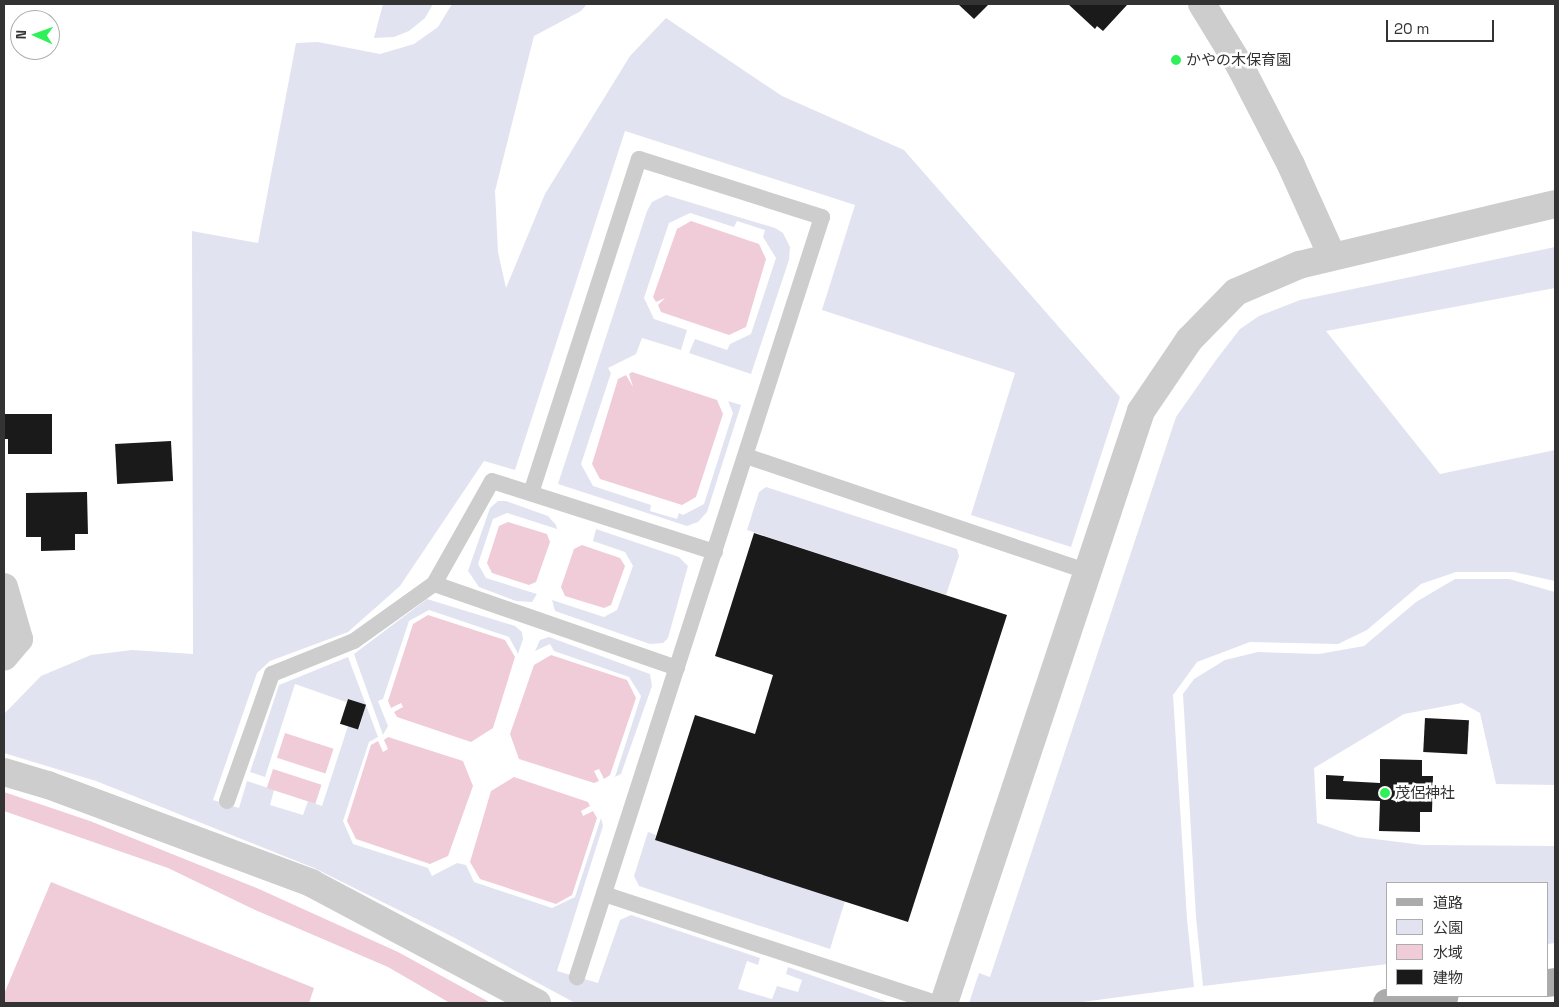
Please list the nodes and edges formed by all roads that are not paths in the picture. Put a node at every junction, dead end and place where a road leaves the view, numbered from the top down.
1 (1202, 4) edge
2 (1555, 204) edge
3 (1332, 256) junction
4 (746, 456) junction
5 (531, 493) junction
6 (715, 552) junction
7 (1088, 572) junction
8 (434, 584) junction
9 (4, 587) edge
10 (4, 657) edge
11 (677, 668) junction
12 (4, 772) edge
13 (228, 801) dead end
14 (604, 894) junction
15 (577, 977) dead end
16 (1437, 997) edge
17 (537, 1003) edge
18 (935, 1003) edge
19 (944, 1003) edge
20 (1387, 1003) edge

1 - 3 street
2 - 3 street
3 - 7 street
4 - 5 lane
4 - 6 lane
4 - 7 lane
5 - 6 lane
5 - 8 lane
6 - 11 lane
7 - 19 street
8 - 11 lane
8 - 13 lane
9 - 10 street
11 - 14 lane
12 - 17 street
14 - 15 lane
14 - 18 lane
16 - 20 main road

